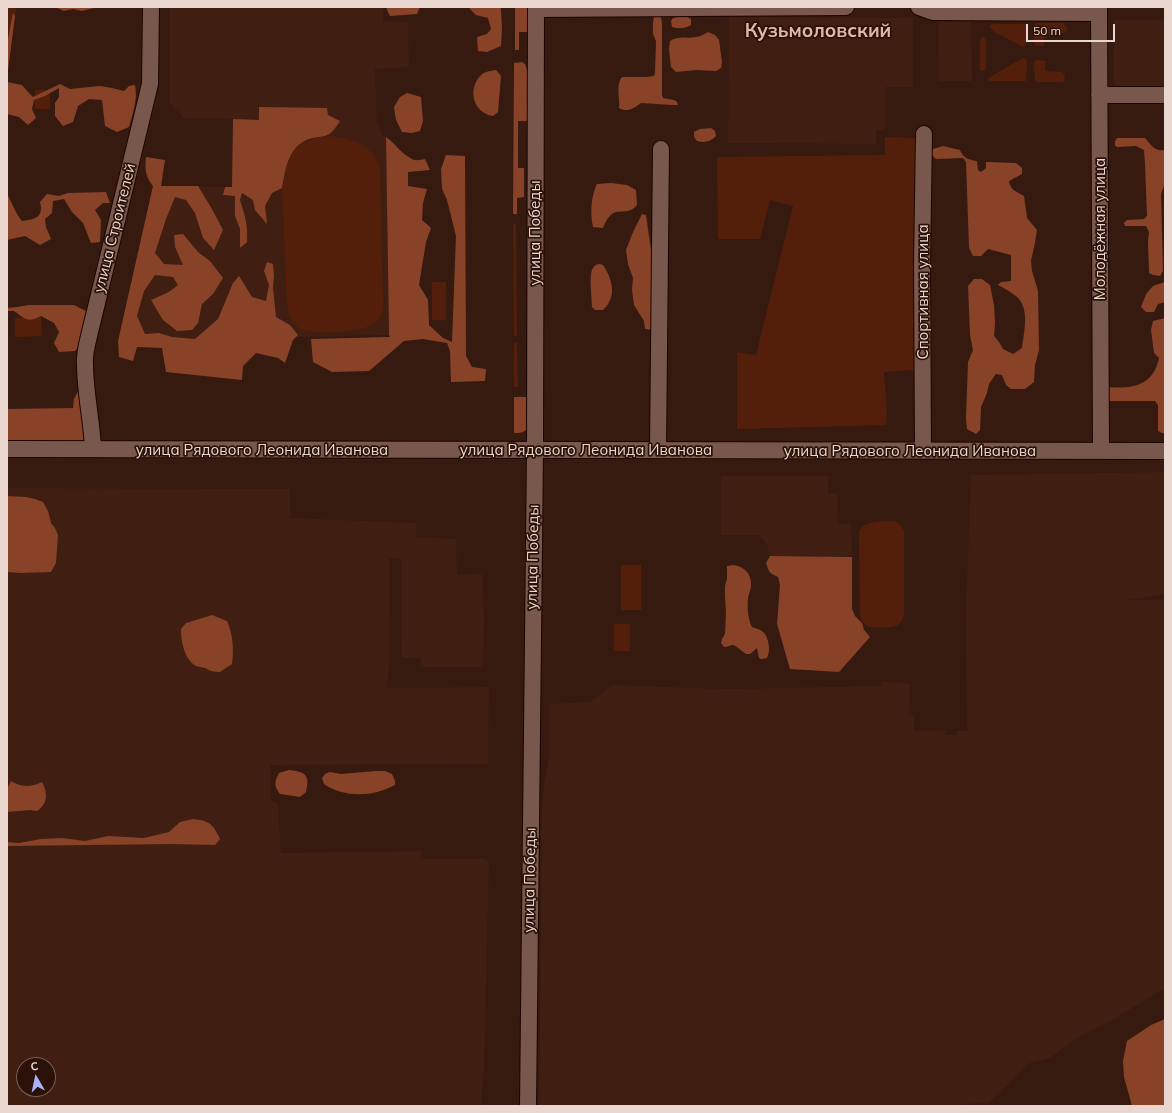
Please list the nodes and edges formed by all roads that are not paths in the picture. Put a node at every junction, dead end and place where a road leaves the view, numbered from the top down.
1 (151, 7) edge
2 (746, 7) edge
3 (846, 7) edge
4 (918, 7) edge
5 (536, 8) edge
6 (1099, 10) edge
7 (1100, 95) junction
8 (1165, 95) edge
9 (924, 134) dead end
10 (661, 149) dead end
11 (7, 449) edge
12 (93, 449) junction
13 (535, 450) junction
14 (658, 450) junction
15 (923, 451) junction
16 (1101, 451) junction
17 (1165, 451) edge
18 (528, 1106) edge

1 - 12 street, улица Строителей
2 - 3 street
2 - 5 street
4 - 6 street
5 - 13 street, улица Победы
6 - 7 street, Молодёжная улица
7 - 8 street
7 - 16 street, Молодёжная улица
9 - 15 street, Спортивная улица
10 - 14 street
11 - 12 street, улица Рядового Леонида Иванова
12 - 13 street, улица Рядового Леонида Иванова
13 - 14 street, улица Рядового Леонида Иванова
13 - 18 street, улица Победы
14 - 15 street, улица Рядового Леонида Иванова
15 - 16 street, улица Рядового Леонида Иванова
16 - 17 street, улица Рядового Леонида Иванова

